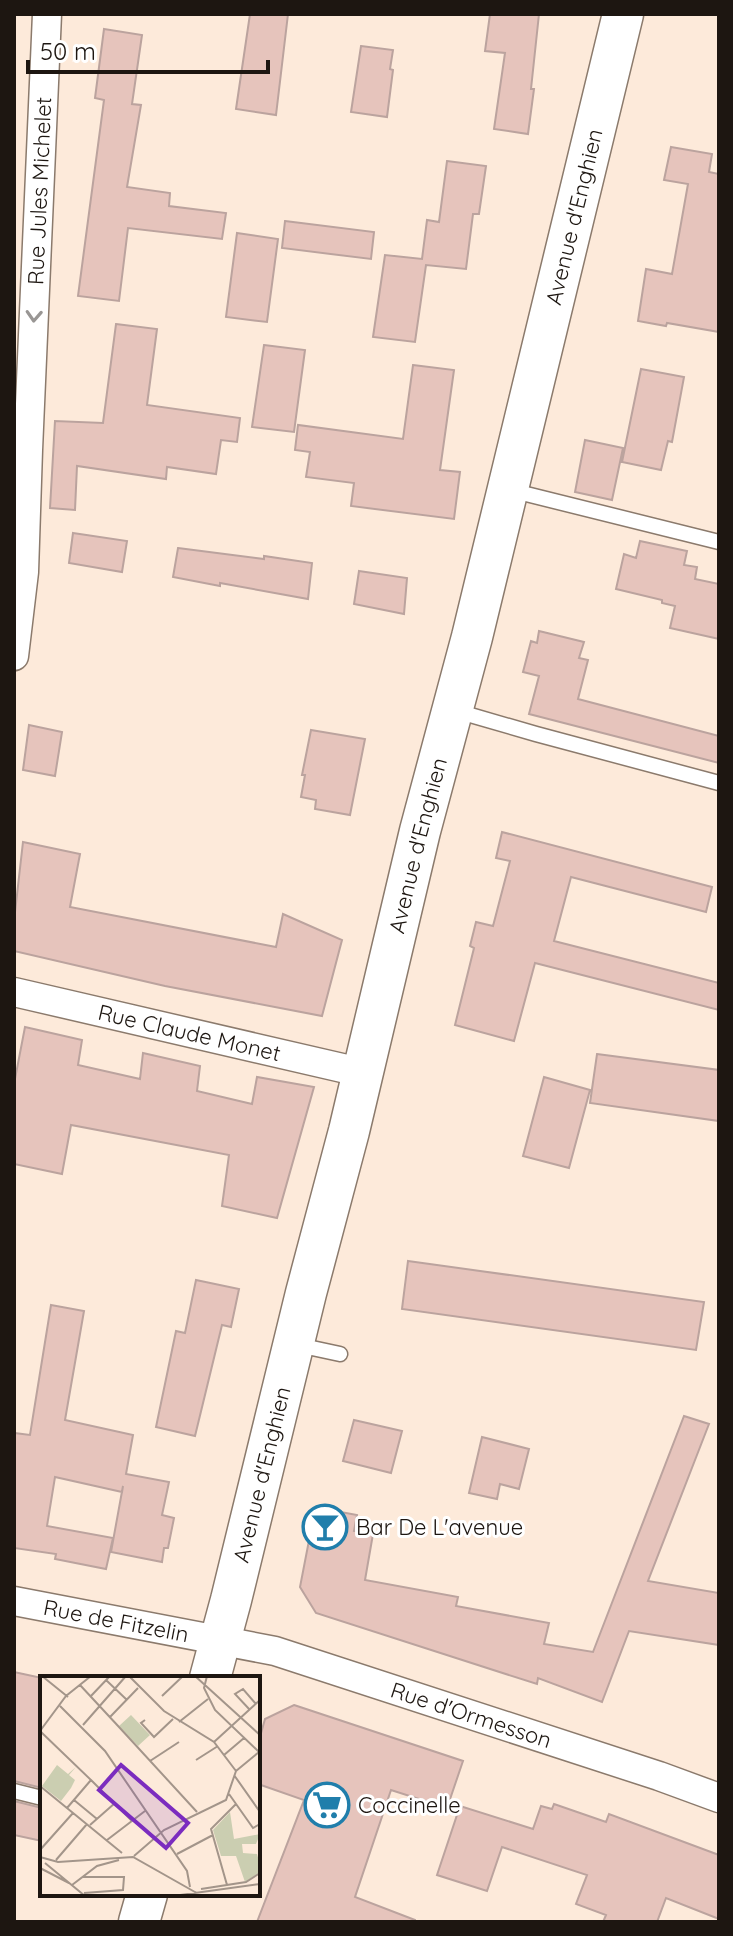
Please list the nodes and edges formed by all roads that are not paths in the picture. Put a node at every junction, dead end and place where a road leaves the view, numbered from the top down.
1 (47, 14) edge
2 (623, 14) edge
3 (21, 449) edge
4 (507, 490) junction
5 (719, 542) edge
6 (14, 656) edge
7 (452, 709) junction
8 (719, 783) edge
9 (14, 992) edge
10 (364, 1073) junction
11 (294, 1345) junction
12 (340, 1354) dead end
13 (14, 1601) edge
14 (215, 1659) edge
15 (14, 1791) edge
16 (40, 1798) edge
17 (719, 1798) edge
18 (146, 1896) edge
19 (139, 1922) edge

1 -> 3 street, Rue Jules Michelet
2 - 4 main road, Avenue d'Enghien
3 - 6 street, Rue Jules Michelet
4 - 5 lane
4 - 7 main road, Avenue d'Enghien
7 - 8 lane
7 - 10 main road, Avenue d'Enghien
9 - 10 street, Rue Claude Monet
10 - 11 main road, Avenue d'Enghien
11 - 12 lane
11 - 14 main road, Avenue d'Enghien
13 - 14 street, Rue de Fitzelin
14 - 17 street, Rue d'Ormesson
15 - 16 lane
18 - 19 main road

